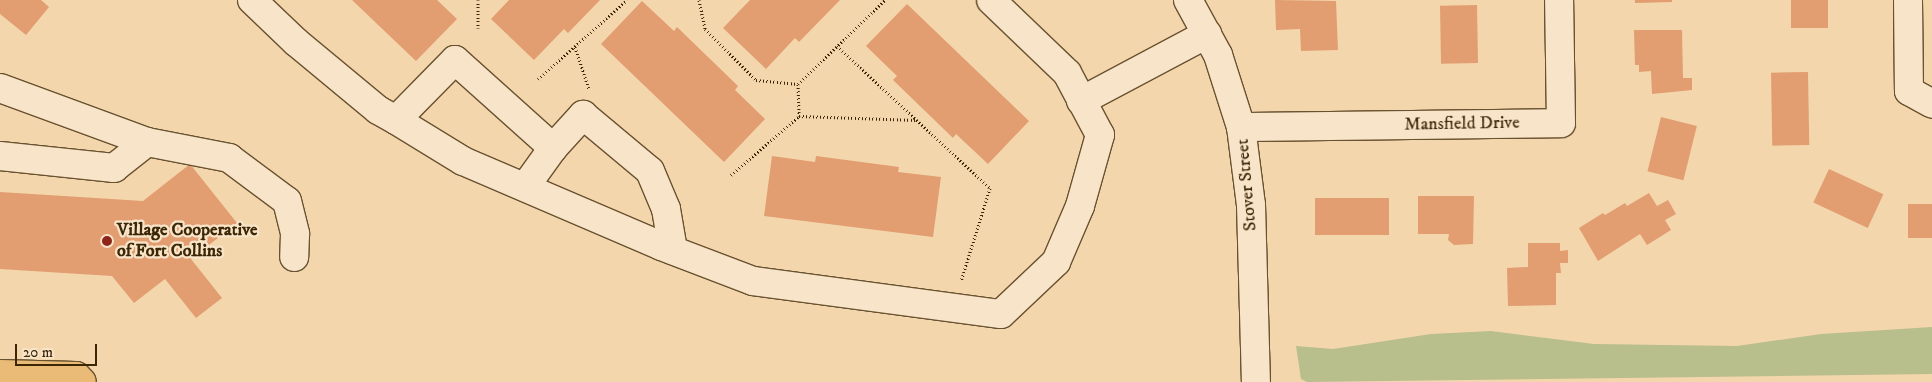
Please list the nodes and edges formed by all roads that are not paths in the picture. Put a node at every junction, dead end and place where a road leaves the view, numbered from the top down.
1 (252, 0) edge
2 (991, 0) edge
3 (1188, 0) edge
4 (1559, 0) edge
5 (1908, 0) edge
6 (1207, 34) junction
7 (0, 88) edge
8 (1081, 101) junction
9 (1932, 104) edge
10 (396, 120) junction
11 (1241, 127) junction
12 (147, 142) junction
13 (553, 148) junction
14 (0, 156) edge
15 (525, 187) junction
16 (673, 250) junction
17 (294, 257) dead end
18 (0, 374) edge
19 (82, 382) edge
20 (1256, 382) edge

1 - 10 street
2 - 8 street
3 - 6 street, Stover Street
4 - 11 street, Mansfield Drive
5 - 9 street
6 - 8 street
6 - 11 street, Stover Street
7 - 12 street
8 - 16 street
10 - 13 street
10 - 15 street
11 - 20 street, Stover Street
12 - 14 street
12 - 17 street
13 - 15 street
13 - 16 street
15 - 16 street
18 - 19 main road

